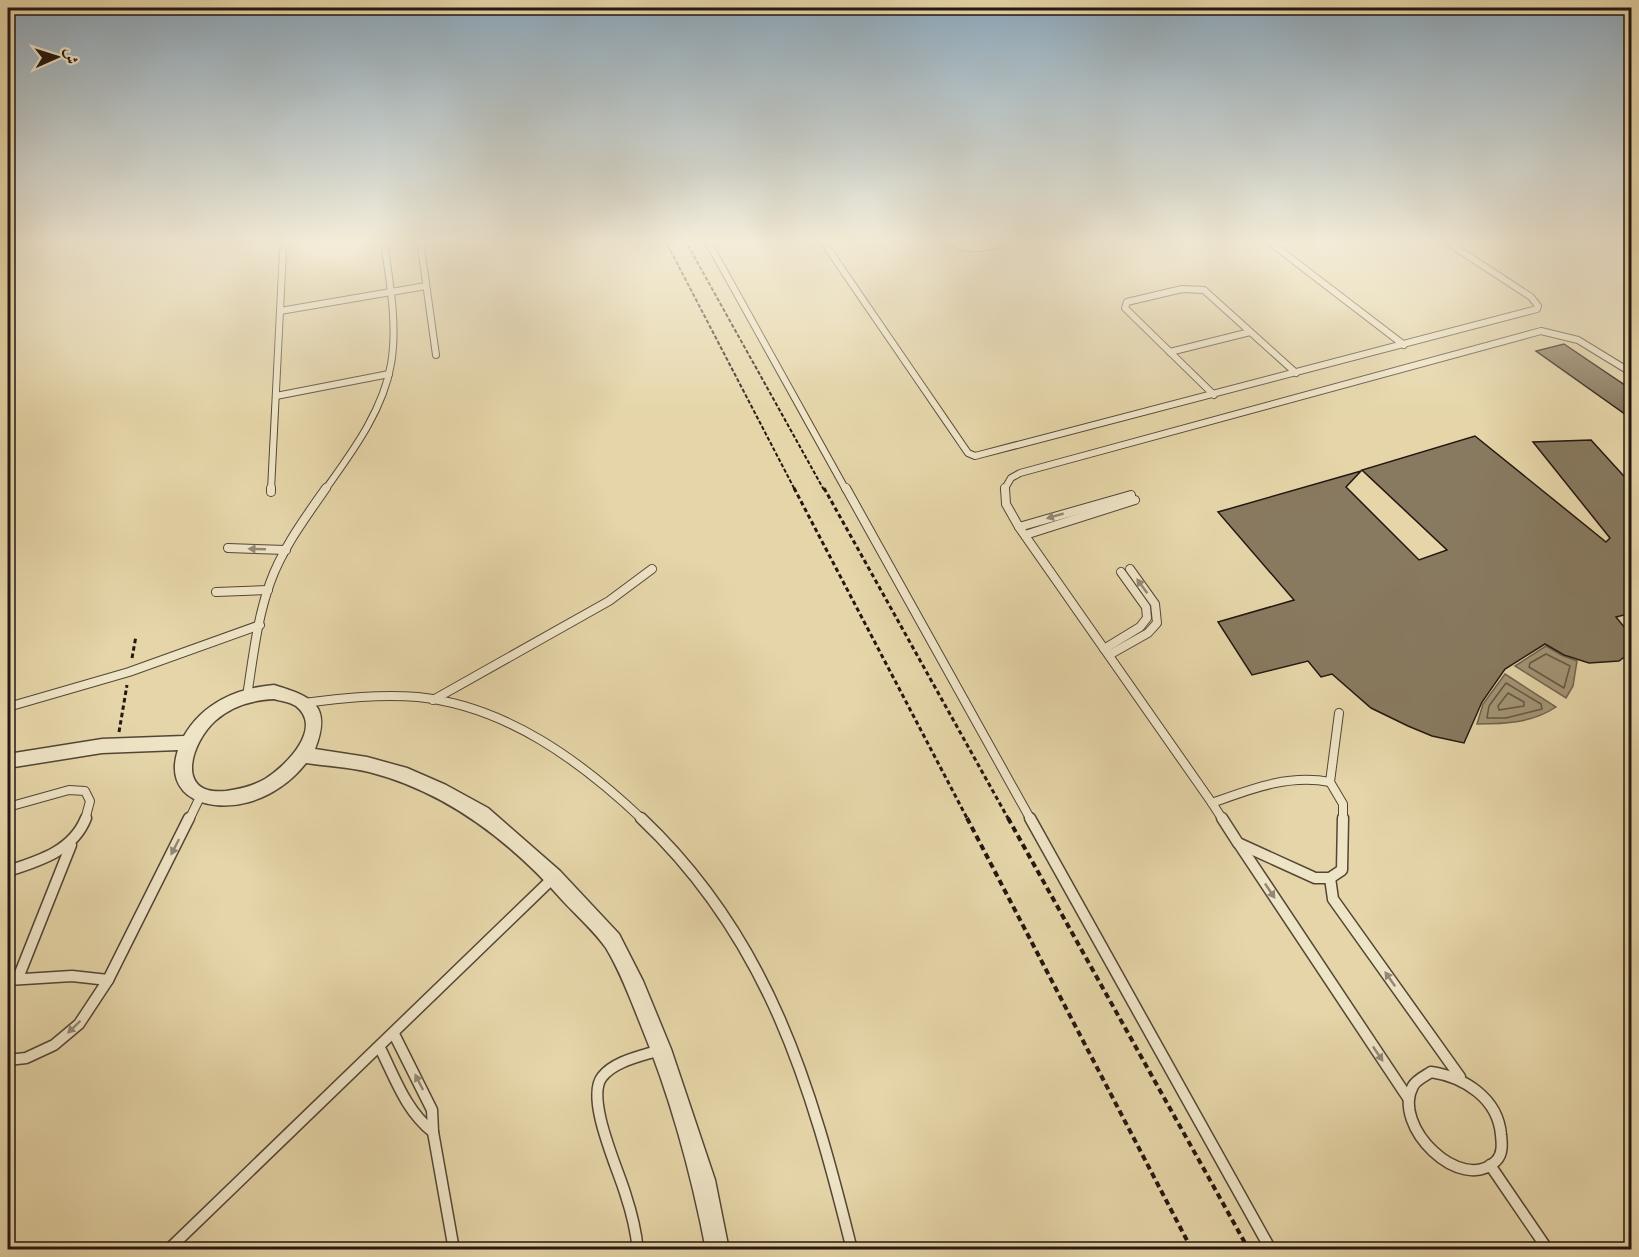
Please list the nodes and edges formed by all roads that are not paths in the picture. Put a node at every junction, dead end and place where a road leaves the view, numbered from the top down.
1 (281, 299) edge
2 (355, 299) edge
3 (389, 299) edge
4 (428, 299) edge
5 (740, 299) edge
6 (862, 299) edge
7 (1141, 299) edge
8 (1213, 299) edge
9 (1344, 299) edge
10 (1532, 299) edge
11 (280, 311) junction
12 (1250, 332) junction
13 (1404, 345) junction
14 (1170, 352) junction
15 (436, 355) dead end
16 (1296, 373) junction
17 (1632, 373) edge
18 (389, 374) junction
19 (1214, 395) junction
20 (276, 396) junction
21 (271, 492) dead end
22 (1018, 526) junction
23 (1025, 535) junction
24 (228, 548) dead end
25 (286, 549) junction
26 (652, 569) dead end
27 (1130, 569) dead end
28 (1121, 572) dead end
29 (268, 590) junction
30 (216, 592) dead end
31 (260, 625) junction
32 (1106, 652) junction
33 (247, 696) junction
34 (433, 700) junction
35 (304, 703) junction
36 (8, 707) edge
37 (1339, 713) dead end
38 (187, 744) junction
39 (304, 754) junction
40 (8, 761) edge
41 (1330, 782) junction
42 (201, 795) junction
43 (1212, 803) junction
44 (8, 807) edge
45 (72, 842) junction
46 (1238, 843) junction
47 (8, 871) edge
48 (554, 877) junction
49 (1330, 878) junction
50 (13, 979) edge
51 (108, 980) junction
52 (394, 1034) junction
53 (380, 1048) junction
54 (661, 1049) junction
55 (8, 1060) edge
56 (1461, 1078) junction
57 (1408, 1098) junction
58 (433, 1132) junction
59 (1491, 1165) junction
60 (168, 1250) edge
61 (453, 1250) edge
62 (638, 1250) edge
63 (718, 1250) edge
64 (852, 1250) edge
65 (1270, 1250) edge
66 (1548, 1250) edge

1 - 11 lane
2 - 11 lane
3 - 18 lane
4 - 15 lane
5 - 65 lane
6 - 19 lane
7 - 14 lane
8 - 12 lane
9 - 13 lane
10 - 13 lane
11 - 20 lane
12 - 14 lane
12 - 16 lane
13 - 16 lane
14 - 19 lane
16 - 19 lane
17 - 22 lane
18 - 20 lane
18 - 25 lane
20 - 21 lane
22 - 23 lane
23 -> 22 lane
23 - 32 lane
25 -> 24 lane
25 - 29 lane
26 - 34 lane
32 -> 27 lane
28 - 32 lane
29 - 30 lane
29 - 31 lane
31 - 33 lane
31 - 36 lane
32 - 43 lane
33 - 35 street
33 - 38 street
34 - 35 lane
34 - 64 lane
35 - 39 street
37 - 41 lane
38 - 40 street
38 - 42 street
39 - 42 street
39 - 48 street
41 - 43 lane
41 - 49 lane
42 -> 51 lane
43 - 46 lane
44 - 45 lane
45 - 47 lane
45 - 50 lane
46 - 49 lane
46 -> 57 lane
48 - 52 lane
48 - 54 street
56 -> 49 lane
50 - 51 lane
51 -> 55 lane
52 - 53 lane
58 -> 52 lane
53 - 58 lane
53 - 60 lane
54 - 62 lane
54 - 63 street
56 - 57 lane
56 - 59 lane
57 - 59 lane
58 - 61 lane
59 - 66 lane

